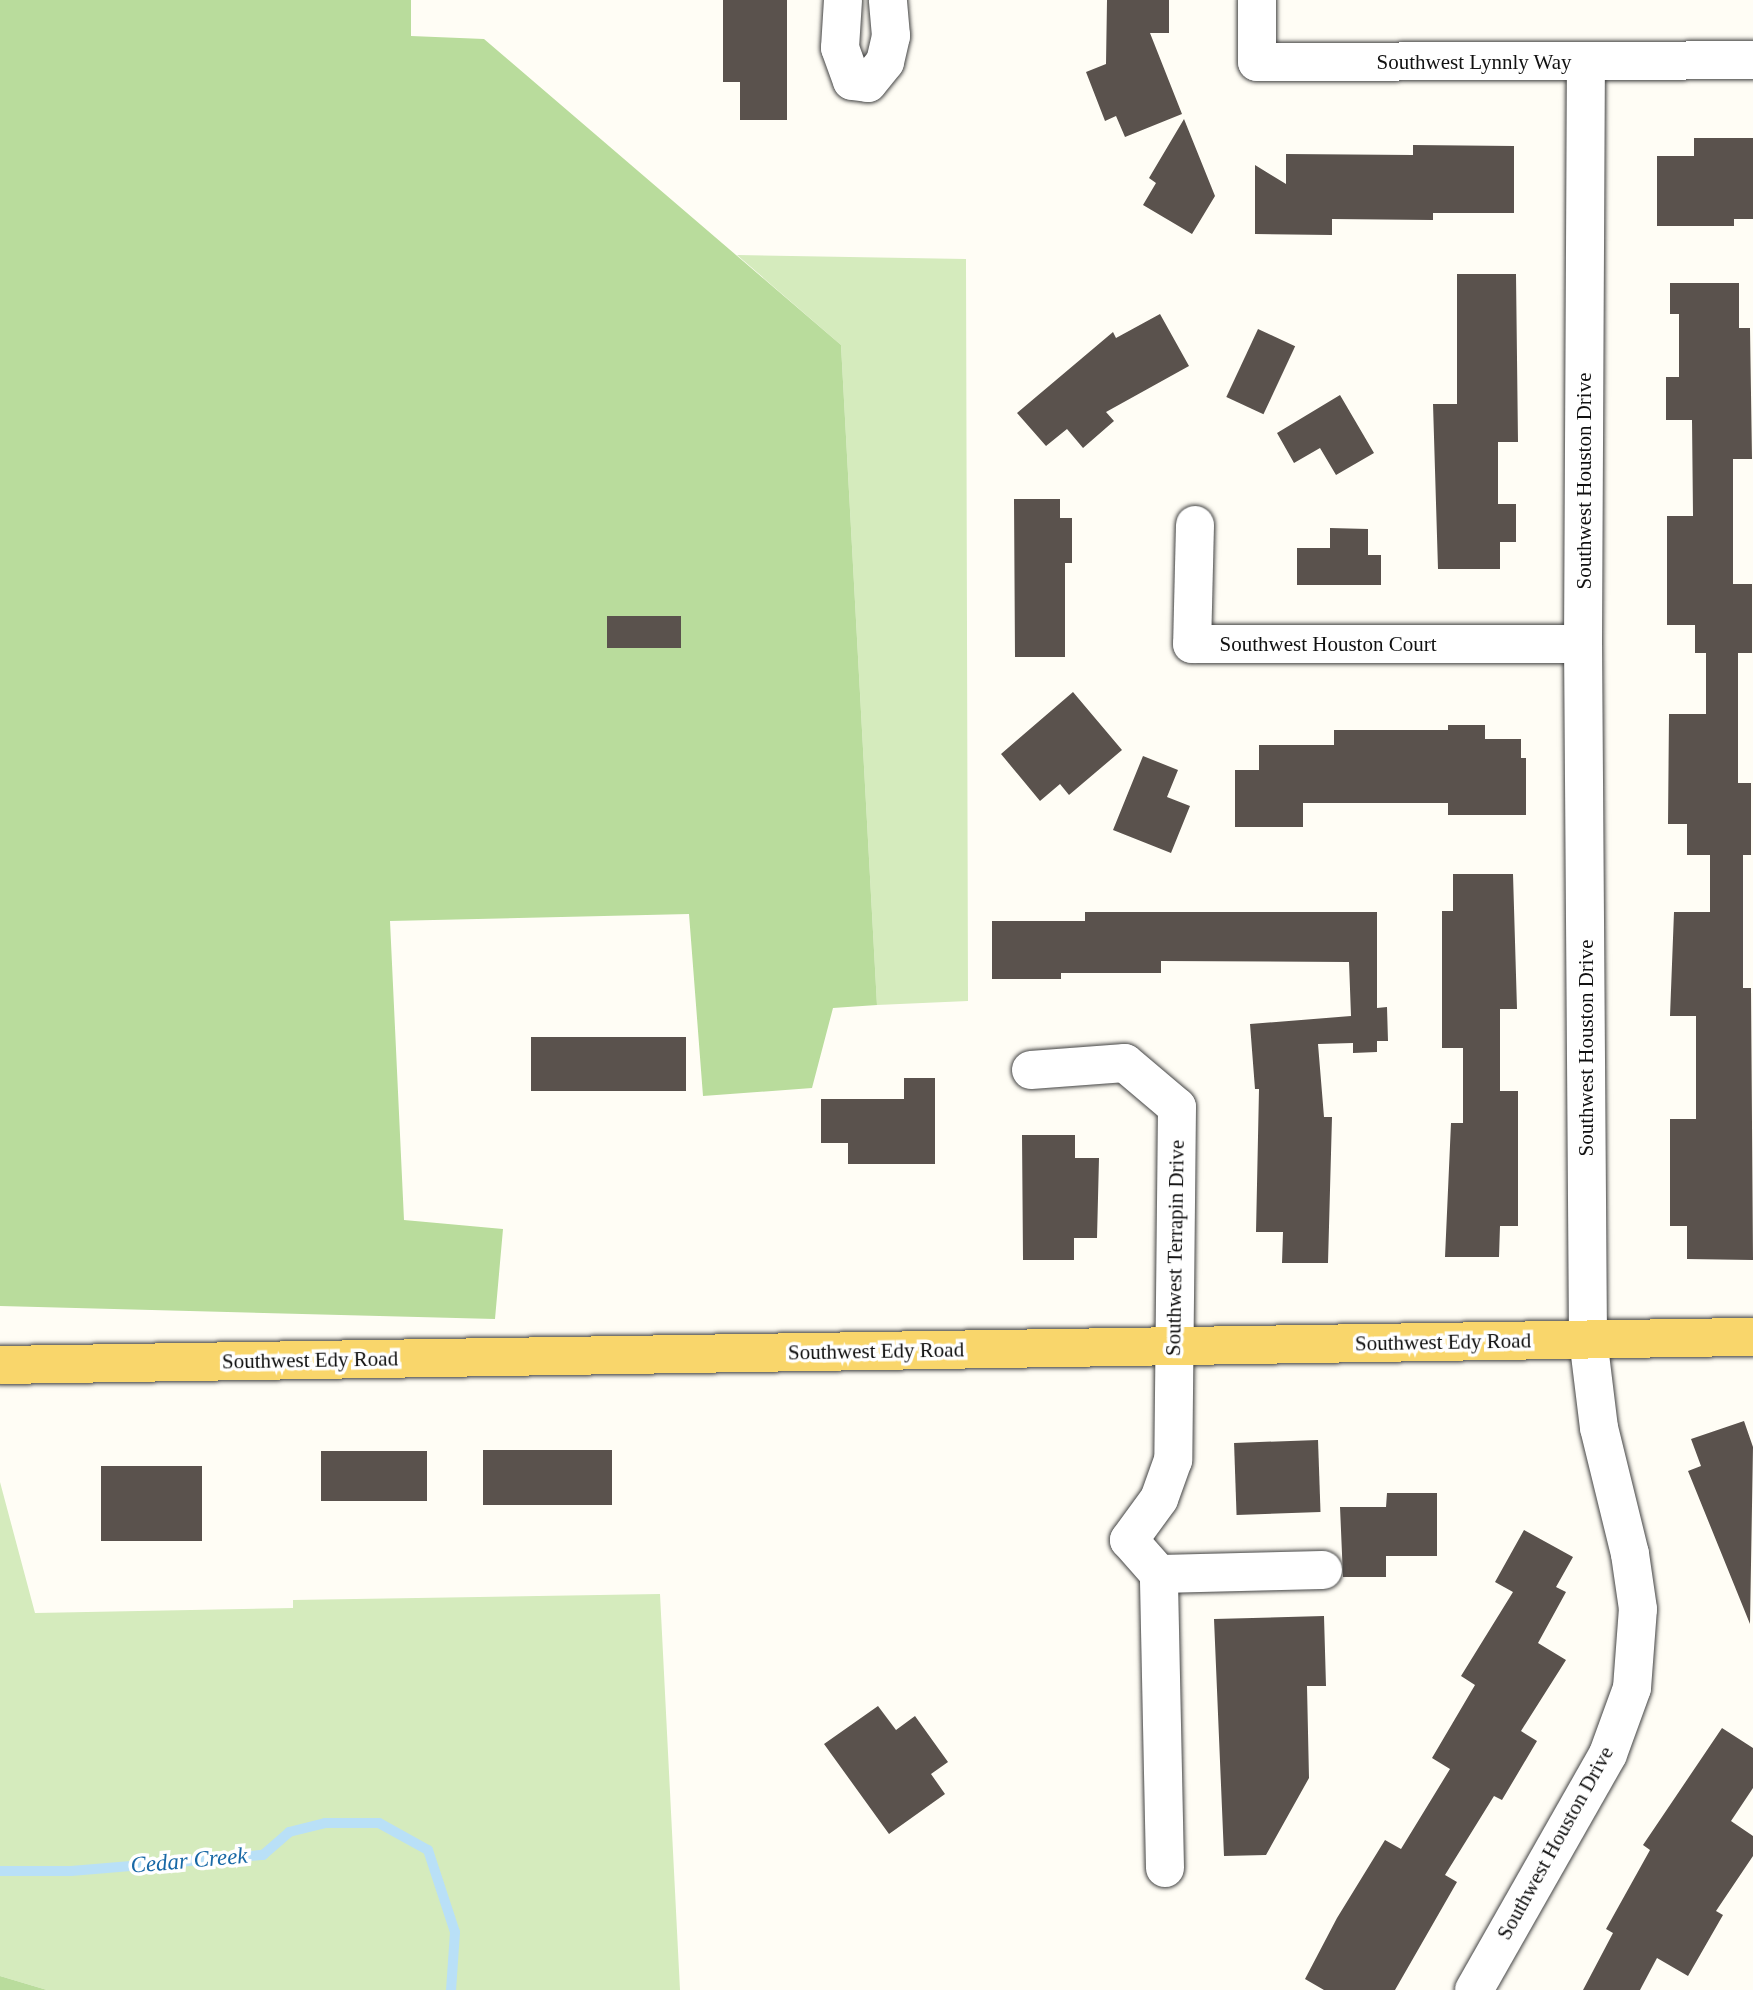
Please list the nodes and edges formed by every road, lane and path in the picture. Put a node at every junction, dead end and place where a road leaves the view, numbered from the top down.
1 (843, 0) edge
2 (888, 0) edge
3 (1257, 0) edge
4 (1753, 60) edge
5 (1586, 61) junction
6 (1195, 525) dead end
7 (1583, 644) junction
8 (1031, 1070) dead end
9 (1753, 1337) edge
10 (1588, 1339) junction
11 (1173, 1346) junction
12 (0, 1365) edge
13 (1322, 1570) dead end
14 (1158, 1574) junction
15 (1165, 1868) dead end
16 (1474, 1990) edge

1 - 2 street
3 - 5 street, Southwest Lynnly Way
4 - 5 street, Southwest Lynnly Way
5 - 7 street, Southwest Houston Drive
6 - 7 street, Southwest Houston Court
7 - 10 street, Southwest Houston Drive
8 - 11 street, Southwest Terrapin Drive
9 - 10 main road, Southwest Edy Road
10 - 11 main road, Southwest Edy Road
10 - 16 street, Southwest Houston Drive
11 - 12 main road, Southwest Edy Road
11 - 14 street, Southwest Terrapin Drive
13 - 14 street
14 - 15 street

